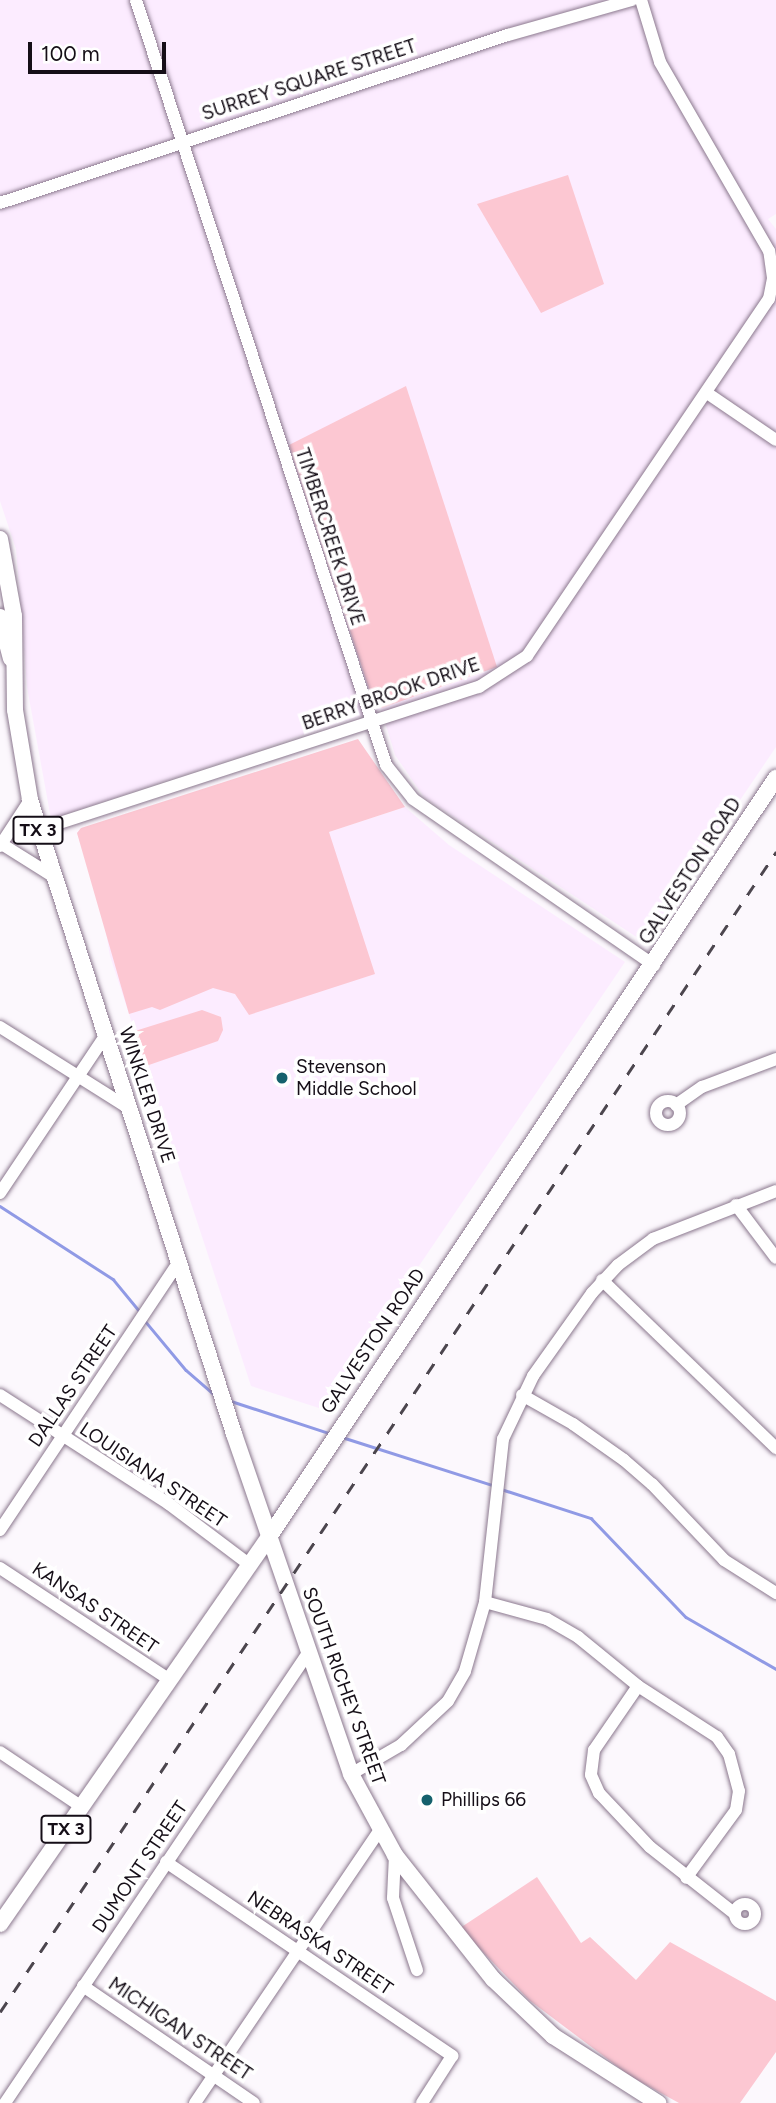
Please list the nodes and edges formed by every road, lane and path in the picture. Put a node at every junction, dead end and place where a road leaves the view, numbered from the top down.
1 (136, 0) edge
2 (632, 0) edge
3 (641, 0) edge
4 (181, 143) junction
5 (0, 203) edge
6 (707, 393) junction
7 (776, 440) edge
8 (0, 539) edge
9 (5, 583) edge
10 (0, 617) edge
11 (12, 661) junction
12 (370, 723) junction
13 (776, 778) edge
14 (30, 800) junction
15 (38, 830) junction
16 (0, 844) edge
17 (51, 875) junction
18 (654, 965) junction
19 (0, 1027) edge
20 (105, 1036) junction
21 (776, 1059) edge
22 (77, 1079) junction
23 (677, 1105) dead end
24 (130, 1109) junction
25 (776, 1191) edge
26 (0, 1193) edge
27 (736, 1205) junction
28 (776, 1258) edge
29 (179, 1262) junction
30 (602, 1280) junction
31 (0, 1395) edge
32 (522, 1395) junction
33 (62, 1437) junction
34 (776, 1448) edge
35 (0, 1530) edge
36 (269, 1537) junction
37 (250, 1565) junction
38 (0, 1568) edge
39 (776, 1593) edge
40 (485, 1602) junction
41 (307, 1653) junction
42 (170, 1680) junction
43 (638, 1686) junction
44 (0, 1752) edge
45 (351, 1774) junction
46 (82, 1807) junction
47 (379, 1831) junction
48 (395, 1855) junction
49 (166, 1863) junction
50 (686, 1878) junction
51 (734, 1913) dead end
52 (0, 1924) edge
53 (297, 1951) junction
54 (417, 1970) dead end
55 (83, 1986) junction
56 (214, 2075) junction
57 (5, 2103) edge
58 (195, 2103) edge
59 (254, 2103) edge
60 (422, 2103) edge
61 (658, 2103) edge

1 - 4 street, TIMBERCREEK DRIVE
2 - 4 street, SURREY SQUARE STREET
3 - 6 street, BERRY BROOK DRIVE
4 - 5 street, SURREY SQUARE STREET
4 - 12 street, TIMBERCREEK DRIVE
6 - 7 street
6 - 12 street, BERRY BROOK DRIVE
8 - 9 main road, WINKLER DRIVE / TX 3
9 - 11 main road, WINKLER DRIVE / TX 3
10 - 11 main road, WINKLER DRIVE / TX 3
11 - 14 main road, WINKLER DRIVE / TX 3
12 - 15 street, BERRY BROOK DRIVE
12 - 18 street, TIMBERCREEK DRIVE
13 - 18 main road, GALVESTON ROAD
14 - 15 main road, WINKLER DRIVE / TX 3
14 - 16 street
15 - 17 main road, WINKLER DRIVE / TX 3
16 - 17 street
17 - 20 main road, WINKLER DRIVE / TX 3
18 - 36 main road, GALVESTON ROAD
19 - 22 street
20 - 22 street
20 - 24 main road, WINKLER DRIVE / TX 3
21 - 23 street
22 - 24 street
22 - 26 street
24 - 29 main road, WINKLER DRIVE / TX 3
25 - 27 street
27 - 28 street
27 - 30 street
29 - 33 street, DALLAS STREET
29 - 36 main road, WINKLER DRIVE / TX 3
30 - 32 street
30 - 34 street
31 - 33 street, LOUISIANA STREET
32 - 39 street
32 - 40 street
33 - 35 street, DALLAS STREET
33 - 37 street, LOUISIANA STREET
36 - 37 main road, GALVESTON ROAD / TX 3
36 - 41 main road, SOUTH RICHEY STREET
37 - 42 main road, GALVESTON ROAD / TX 3
38 - 42 street, KANSAS STREET
40 - 43 street
40 - 45 street
41 - 45 main road, SOUTH RICHEY STREET
41 - 49 street, DUMONT STREET
42 - 46 main road, GALVESTON ROAD / TX 3
43 - 50 street
43 - 50 street
44 - 46 street
45 - 47 main road, SOUTH RICHEY STREET
46 - 52 main road, GALVESTON ROAD / TX 3
47 - 48 main road, SOUTH RICHEY STREET
47 - 53 street
48 - 54 street
48 - 61 main road, SOUTH RICHEY STREET
49 - 53 street, NEBRASKA STREET
49 - 55 street, DUMONT STREET
50 - 51 street
53 - 56 street
53 - 60 street, NEBRASKA STREET
55 - 56 street, MICHIGAN STREET
55 - 57 street, DUMONT STREET
56 - 58 street
56 - 59 street, MICHIGAN STREET

